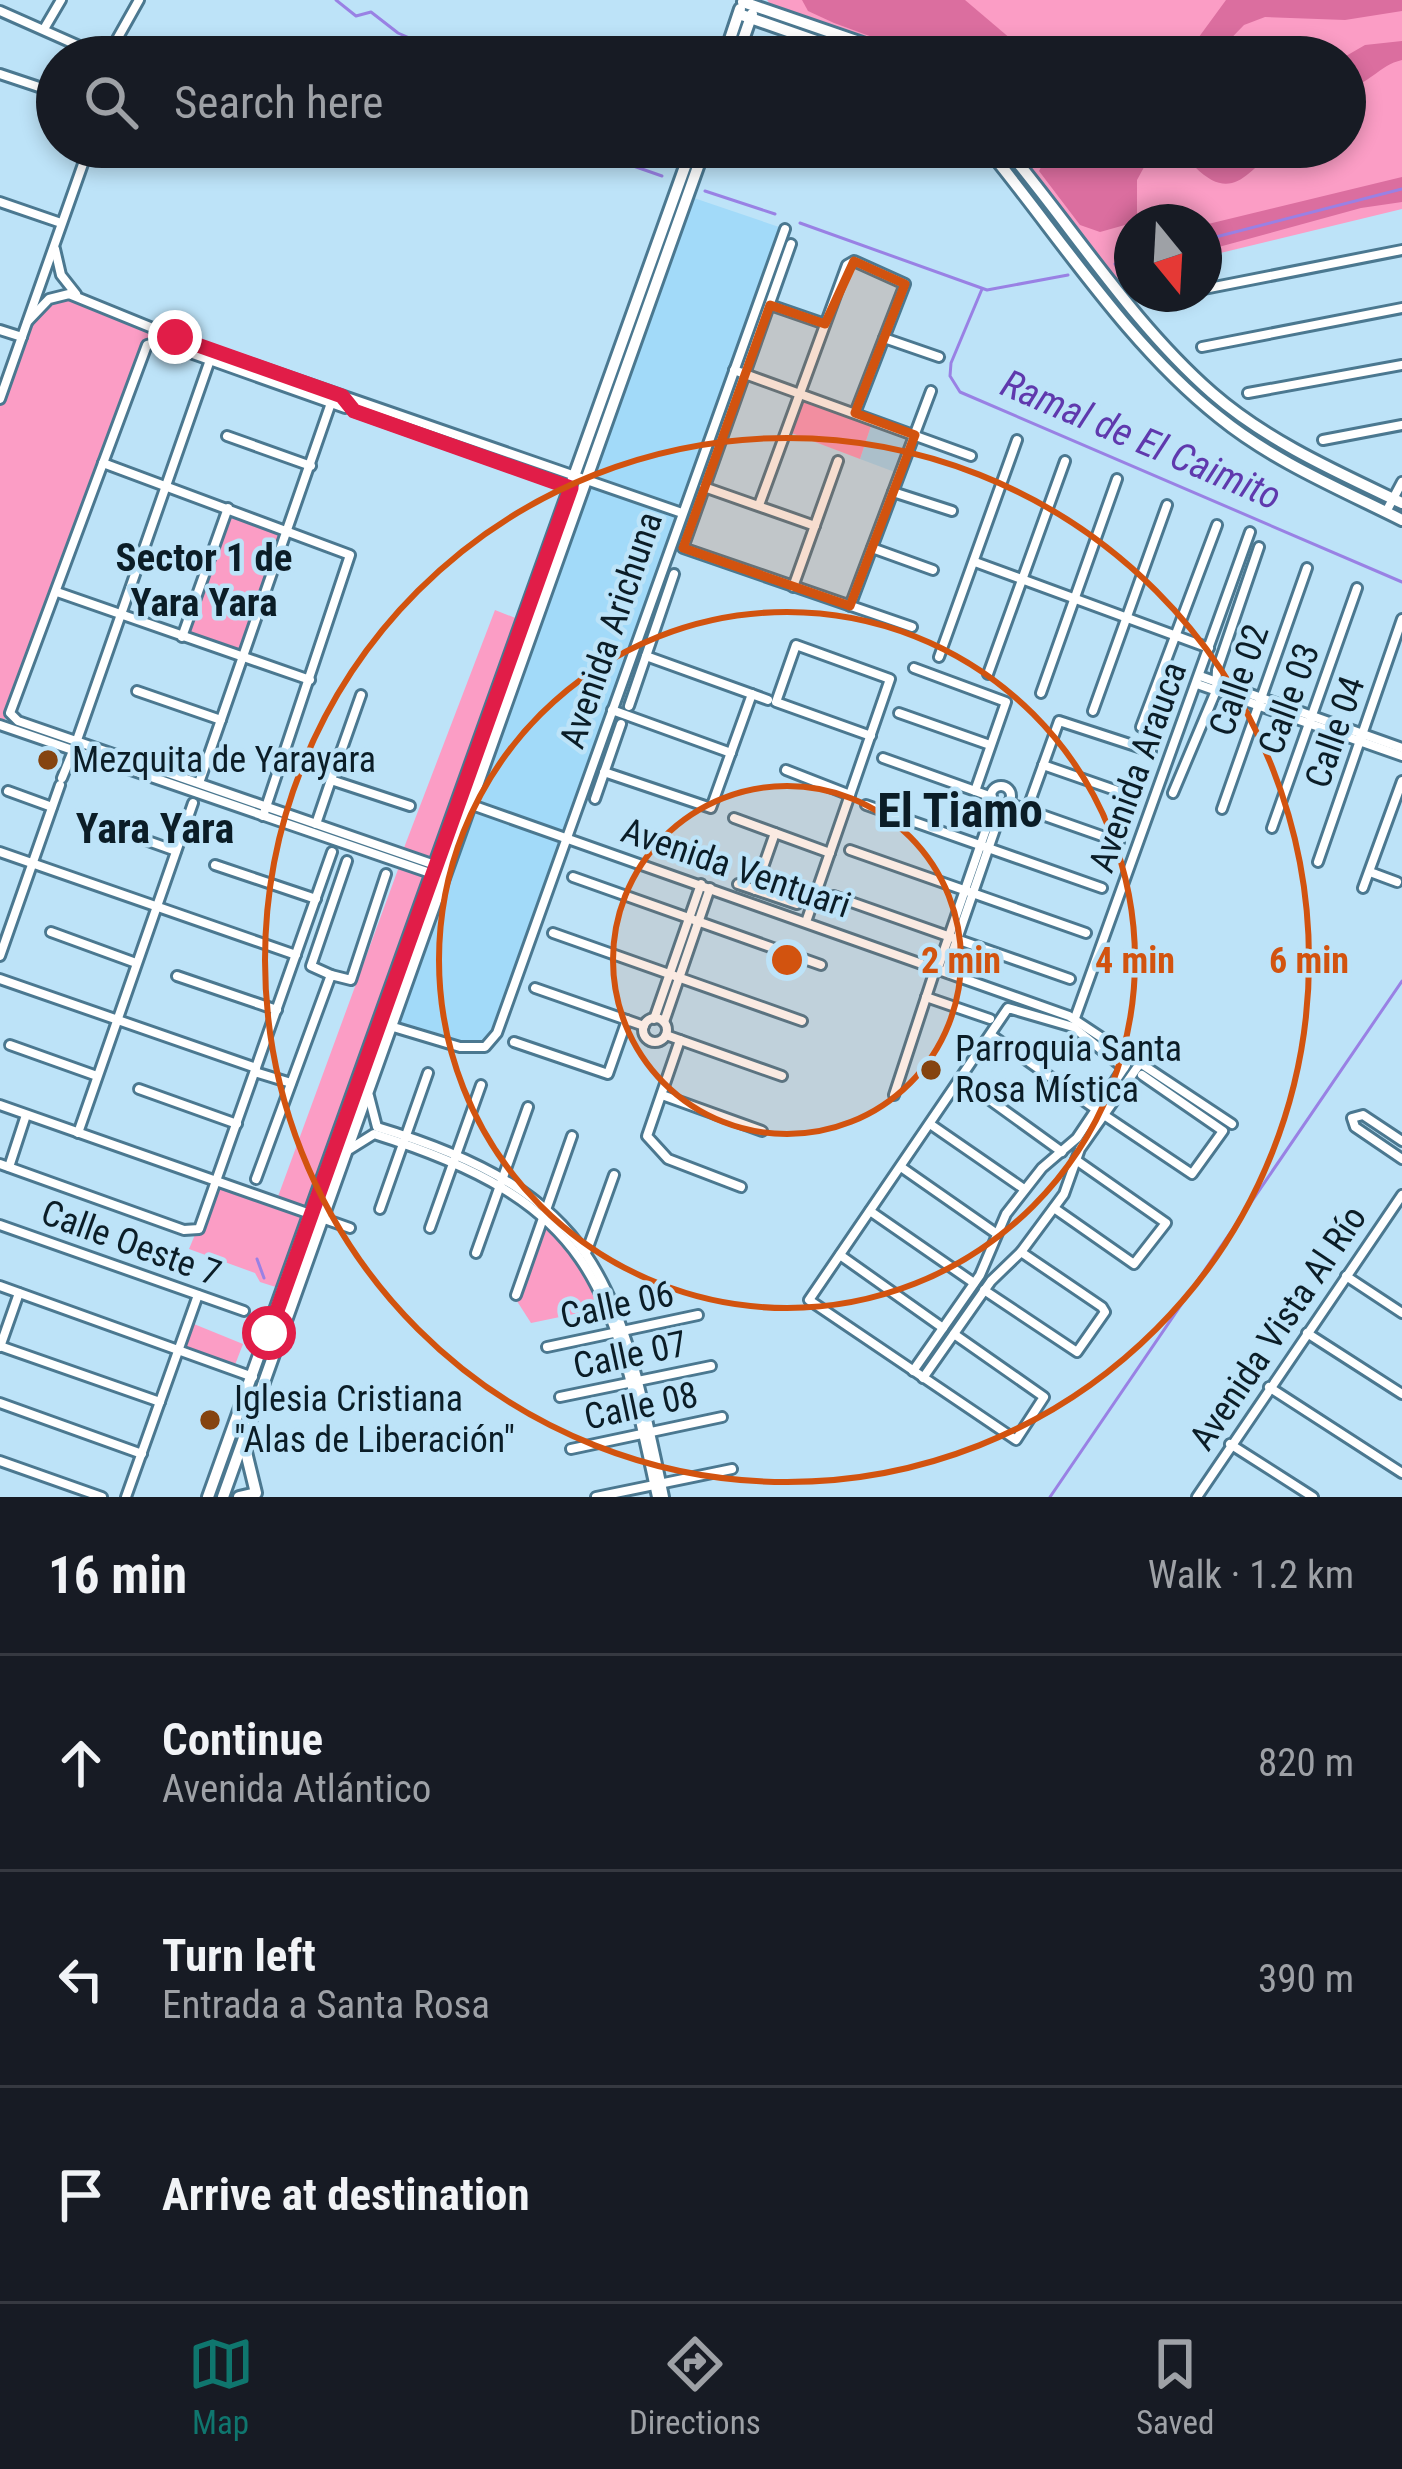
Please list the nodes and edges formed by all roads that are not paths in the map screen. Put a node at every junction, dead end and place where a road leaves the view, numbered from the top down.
1 (62, 0) edge
2 (139, 0) edge
3 (751, 6) edge
4 (0, 9) edge
5 (769, 24) junction
6 (44, 29) junction
7 (59, 36) edge
8 (118, 36) edge
9 (735, 36) edge
10 (744, 36) joint
11 (803, 36) edge
12 (843, 36) edge
13 (0, 74) edge
14 (36, 86) edge
15 (81, 168) edge
16 (685, 168) edge
17 (697, 168) edge
18 (1003, 168) edge
19 (1022, 168) edge
20 (0, 202) edge
21 (61, 223) junction
22 (785, 229) dead end
23 (55, 242) junction
24 (791, 244) dead end
25 (1402, 250) edge
26 (1222, 285) edge
27 (82, 298) junction
28 (770, 304) junction
29 (1402, 308) edge
30 (28, 321) junction
31 (825, 324) junction
32 (0, 330) edge
33 (22, 338) junction
34 (884, 338) junction
35 (1202, 347) dead end
36 (939, 357) dead end
37 (210, 360) junction
38 (1402, 365) edge
39 (734, 370) junction
40 (747, 374) junction
41 (931, 391) dead end
42 (800, 394) junction
43 (1248, 394) dead end
44 (0, 399) edge
45 (331, 403) junction
46 (345, 408) dead end
47 (855, 413) junction
48 (1402, 425) edge
49 (915, 435) junction
50 (227, 436) dead end
51 (1017, 440) dead end
52 (1323, 440) dead end
53 (971, 455) dead end
54 (838, 461) dead end
55 (1065, 461) dead end
56 (103, 463) junction
57 (311, 466) junction
58 (1117, 478) dead end
59 (1402, 482) edge
60 (578, 485) junction
61 (167, 486) junction
62 (704, 487) junction
63 (893, 492) junction
64 (1397, 501) edge
65 (759, 505) junction
66 (1167, 505) dead end
67 (227, 508) junction
68 (952, 511) dead end
69 (1386, 512) junction
70 (682, 513) junction
71 (1402, 520) edge
72 (1217, 525) dead end
73 (814, 526) junction
74 (289, 530) junction
75 (1250, 532) dead end
76 (872, 548) junction
77 (1259, 548) dead end
78 (975, 562) junction
79 (1307, 568) dead end
80 (932, 570) dead end
81 (674, 574) dead end
82 (1023, 580) junction
83 (794, 586) junction
84 (1357, 588) dead end
85 (57, 592) junction
86 (1076, 599) junction
87 (850, 606) junction
88 (121, 615) junction
89 (1128, 618) junction
90 (1402, 619) edge
91 (912, 627) dead end
92 (1176, 636) junction
93 (182, 638) junction
94 (1209, 648) junction
95 (646, 656) junction
96 (939, 657) dead end
97 (243, 659) junction
98 (914, 668) dead end
99 (988, 674) dead end
100 (310, 680) junction
101 (1198, 680) junction
102 (1217, 687) junction
103 (137, 692) dead end
104 (1041, 693) dead end
105 (361, 694) dead end
106 (752, 694) junction
107 (768, 700) dead end
108 (1260, 702) junction
109 (629, 706) dead end
110 (612, 710) junction
111 (1093, 711) dead end
112 (899, 713) dead end
113 (222, 720) junction
114 (1311, 720) junction
115 (621, 724) dead end
116 (2, 728) edge
117 (1141, 728) dead end
118 (871, 736) junction
119 (1361, 738) junction
120 (77, 740) junction
121 (991, 745) junction
122 (73, 751) junction
123 (1151, 751) dead end
124 (1402, 752) edge
125 (731, 753) junction
126 (884, 758) dead end
127 (1043, 764) junction
128 (786, 770) dead end
129 (604, 772) junction
130 (331, 780) junction
131 (1402, 781) edge
132 (199, 783) junction
133 (8, 791) dead end
134 (975, 791) junction
135 (1173, 793) dead end
136 (850, 795) junction
137 (1135, 797) dead end
138 (595, 799) dead end
139 (999, 802) junction
140 (193, 803) dead end
141 (472, 805) junction
142 (866, 805) dead end
143 (410, 806) dead end
144 (52, 807) junction
145 (1222, 809) dead end
146 (1027, 810) junction
147 (265, 812) junction
148 (734, 818) dead end
149 (92, 821) dead end
150 (316, 824) junction
151 (1387, 824) junction
152 (1272, 828) dead end
153 (1402, 828) edge
154 (775, 833) junction
155 (566, 837) junction
156 (1119, 842) dead end
157 (984, 846) junction
158 (850, 850) dead end
159 (176, 851) junction
160 (0, 852) edge
161 (332, 852) dead end
162 (830, 854) junction
163 (347, 861) dead end
164 (1318, 862) dead end
165 (33, 863) junction
166 (214, 865) dead end
167 (434, 870) junction
168 (1369, 872) junction
169 (386, 874) dead end
170 (572, 877) dead end
171 (1396, 882) dead end
172 (738, 884) dead end
173 (705, 886) junction
174 (1102, 888) dead end
175 (1363, 888) dead end
176 (755, 890) junction
177 (969, 892) junction
178 (834, 896) dead end
179 (316, 899) junction
180 (797, 904) dead end
181 (156, 907) junction
182 (0, 914) edge
183 (13, 918) junction
184 (693, 921) junction
185 (806, 922) junction
186 (51, 932) dead end
187 (553, 933) dead end
188 (1086, 933) dead end
189 (953, 938) junction
190 (296, 955) junction
191 (0, 956) edge
192 (136, 963) junction
193 (821, 965) dead end
194 (940, 969) junction
195 (331, 975) junction
196 (177, 976) dead end
197 (674, 976) junction
198 (0, 979) edge
199 (1070, 979) dead end
200 (535, 988) dead end
201 (926, 997) junction
202 (277, 1010) junction
203 (989, 1018) dead end
204 (1075, 1018) junction
205 (116, 1020) junction
206 (627, 1020) junction
207 (659, 1021) junction
208 (802, 1021) dead end
209 (387, 1026) junction
210 (644, 1026) junction
211 (666, 1035) junction
212 (992, 1035) junction
213 (680, 1040) junction
214 (514, 1042) dead end
215 (10, 1045) dead end
216 (1132, 1055) junction
217 (1141, 1062) junction
218 (1124, 1068) junction
219 (256, 1070) junction
220 (428, 1072) dead end
221 (1142, 1075) dead end
222 (97, 1076) junction
223 (782, 1076) dead end
224 (962, 1078) junction
225 (291, 1083) junction
226 (481, 1085) dead end
227 (139, 1089) dead end
228 (662, 1095) junction
229 (369, 1096) junction
230 (894, 1096) dead end
231 (0, 1105) edge
232 (528, 1107) dead end
233 (1100, 1112) junction
234 (26, 1115) junction
235 (237, 1124) junction
236 (930, 1124) junction
237 (1232, 1124) dead end
238 (375, 1131) junction
239 (762, 1131) dead end
240 (78, 1133) junction
241 (572, 1136) dead end
242 (404, 1140) junction
243 (1080, 1141) junction
244 (1402, 1141) edge
245 (350, 1149) junction
246 (1063, 1152) junction
247 (455, 1156) junction
248 (1402, 1159) edge
249 (1076, 1160) junction
250 (5, 1166) edge
251 (901, 1167) junction
252 (614, 1175) dead end
253 (256, 1178) dead end
254 (502, 1179) junction
255 (217, 1182) junction
256 (741, 1187) dead end
257 (1024, 1190) junction
258 (1402, 1195) edge
259 (1054, 1208) junction
260 (380, 1209) dead end
261 (870, 1211) junction
262 (546, 1214) junction
263 (319, 1218) junction
264 (0, 1225) edge
265 (350, 1228) dead end
266 (430, 1228) dead end
267 (997, 1234) junction
268 (1021, 1252) junction
269 (476, 1253) dead end
270 (582, 1256) junction
271 (840, 1256) junction
272 (984, 1268) junction
273 (995, 1276) junction
274 (1346, 1276) junction
275 (974, 1283) junction
276 (0, 1286) edge
277 (984, 1290) junction
278 (19, 1293) junction
279 (198, 1295) junction
280 (516, 1295) dead end
281 (244, 1312) dead end
282 (1402, 1313) edge
283 (698, 1315) dead end
284 (943, 1328) junction
285 (622, 1332) junction
286 (1307, 1333) junction
287 (953, 1334) junction
288 (0, 1346) edge
289 (547, 1347) dead end
290 (179, 1351) junction
291 (711, 1366) dead end
292 (913, 1371) junction
293 (254, 1378) junction
294 (923, 1378) junction
295 (267, 1382) junction
296 (636, 1382) junction
297 (1269, 1387) junction
298 (1402, 1394) edge
299 (560, 1397) dead end
300 (160, 1402) junction
301 (0, 1403) edge
302 (722, 1417) dead end
303 (647, 1433) junction
304 (244, 1444) junction
305 (1230, 1444) junction
306 (571, 1449) dead end
307 (142, 1454) junction
308 (0, 1461) edge
309 (732, 1468) dead end
310 (1402, 1473) edge
311 (658, 1484) junction
312 (260, 1495) edge
313 (1198, 1495) edge
314 (103, 1497) edge
315 (126, 1497) edge
316 (208, 1497) edge
317 (223, 1497) edge
318 (239, 1497) edge
319 (596, 1497) edge
320 (660, 1497) edge
321 (1313, 1497) edge

1 - 6 street
2 - 8 street
3 - 5 main road
3 - 9 main road
3 - 10 main road
3 - 12 main road
4 - 6 street
5 - 10 main road
5 - 11 main road
6 - 7 street
13 - 14 street
15 - 21 street
16 - 60 main road
17 - 60 main road
18 - 69 main road
19 - 64 main road
20 - 21 street
21 - 23 street
22 - 39 street, Avenida Arichuna
23 - 27 street
23 - 30 street
24 - 28 street
25 - 26 street
27 - 30 street
27 - 60 street
28 - 31 street
28 - 40 street
29 - 35 street
30 - 33 street
31 - 34 street
31 - 42 street
32 - 33 street
33 - 44 street
34 - 36 street
34 - 47 street
37 - 45 street
37 - 56 street
37 - 61 street
38 - 43 street
39 - 40 street
39 - 70 street, Avenida Arichuna
40 - 42 street
40 - 62 street
41 - 49 street
42 - 47 street
42 - 65 street
45 - 46 street
45 - 57 street
47 - 49 street
48 - 52 street
49 - 53 street
49 - 63 street
50 - 57 street
51 - 78 street
54 - 73 street
55 - 82 street
56 - 61 street
56 - 85 street
57 - 74 street
58 - 86 street
59 - 64 street
60 - 70 street
60 - 141 main road
60 - 167 main road
61 - 67 street
61 - 88 street
62 - 65 street
62 - 83 street
63 - 68 street
63 - 76 street
64 - 69 street
65 - 73 street
66 - 89 street
67 - 74 street
67 - 93 street
69 - 71 main road
70 - 110 street, Avenida Arichuna
72 - 92 street
73 - 83 street
74 - 97 street
74 - 100 street
75 - 94 street, Avenida Arauca
76 - 80 street
76 - 87 street
77 - 102 street
78 - 82 street
78 - 96 street
79 - 108 street, Calle 02
81 - 95 street
82 - 86 street
82 - 99 street
83 - 87 street
84 - 114 street, Calle 03
85 - 88 street
85 - 120 street
86 - 89 street
86 - 104 street
87 - 91 street
88 - 93 street
88 - 120 street
89 - 92 street
89 - 111 street
90 - 119 street, Calle 04
92 - 94 street
92 - 117 street
93 - 97 street
94 - 101 street, Avenida Arauca
95 - 106 street
95 - 109 street
97 - 100 street
97 - 113 street
98 - 121 street
100 - 147 street
101 - 102 street
101 - 204 street, Avenida Arauca
102 - 108 street
102 - 135 street
103 - 113 street
105 - 130 street
106 - 107 street
106 - 125 street
108 - 114 street
108 - 145 street, Calle 02
110 - 125 street
110 - 155 street, Avenida Arichuna
112 - 121 street
113 - 132 street
114 - 119 street
114 - 152 street, Calle 03
115 - 129 street
116 - 122 street
118 - 118 street
118 - 136 street
119 - 124 street
119 - 164 street, Calle 04
120 - 132 street
121 - 134 street
122 - 144 street
122 - 147 street
123 - 127 street
125 - 129 street
126 - 134 street
127 - 137 street
127 - 146 street
128 - 136 street
129 - 138 street
130 - 143 street
130 - 150 street
131 - 151 street
132 - 147 street
133 - 144 street
134 - 139 street
136 - 162 street
139 - 146 street
139 - 157 street
140 - 159 street
141 - 155 street, Avenida Ventuari
141 - 209 main road
142 - 157 street
144 - 165 street
146 - 156 street
147 - 150 street
147 - 167 street
148 - 154 street
149 - 159 street
150 - 167 street
151 - 153 street
151 - 168 street
154 - 162 street
154 - 176 street
155 - 173 street, Avenida Ventuari
155 - 209 street, Avenida Arichuna
157 - 174 street
157 - 177 street
158 - 177 street
159 - 181 street
160 - 165 street
161 - 179 street
162 - 185 street
163 - 195 street
165 - 181 street
165 - 183 street
166 - 179 street
167 - 209 main road
168 - 171 street
168 - 175 street
169 - 195 street
170 - 184 street
172 - 176 street
173 - 184 street
173 - 185 street, Avenida Ventuari
176 - 180 street
177 - 188 street
177 - 189 street
178 - 189 street
179 - 190 street
181 - 190 street
181 - 192 street
182 - 183 street
183 - 191 street
184 - 193 street
184 - 197 street
185 - 194 street, Avenida Ventuari
186 - 192 street
187 - 197 street
189 - 194 street
189 - 199 street
190 - 202 street
192 - 205 street
194 - 201 street
194 - 204 street, Avenida Ventuari
195 - 225 street
196 - 202 street
197 - 207 street
197 - 208 street
198 - 205 street
200 - 206 street
201 - 203 street
201 - 230 street
202 - 219 street
204 - 216 street, Avenida Ventuari
205 - 219 street
205 - 222 street
206 - 210 street
206 - 214 street
207 - 210 street
207 - 211 street
209 - 229 main road
209 - 263 main road
210 - 211 street
211 - 213 street
212 - 218 street
212 - 224 street
212 - 233 street
213 - 223 street
213 - 228 street
215 - 222 street
216 - 217 street, Avenida Ventuari
216 - 218 street
217 - 233 street
217 - 237 street, Avenida Ventuari
218 - 233 street
219 - 225 street
219 - 235 street
220 - 242 street
221 - 233 street
222 - 240 street
224 - 236 street
224 - 246 street
225 - 253 street
226 - 247 street
227 - 235 street
228 - 239 street
228 - 256 street
229 - 238 street
229 - 245 main road
231 - 234 street
232 - 254 street
233 - 243 street
234 - 240 street
234 - 250 street
235 - 255 street
236 - 251 street
236 - 257 street
238 - 242 street
238 - 245 street
240 - 255 street
241 - 262 street
242 - 247 street
242 - 260 street
243 - 246 street
243 - 249 street
244 - 248 street
245 - 263 main road
246 - 257 street
247 - 254 street
247 - 266 street
249 - 259 street
249 - 259 street
250 - 255 street
251 - 261 street
251 - 267 street
252 - 270 street
254 - 262 street
254 - 269 street
255 - 263 street
257 - 267 street
258 - 274 street, Avenida Vista Al Río
259 - 268 street
261 - 271 street
261 - 275 street
262 - 270 street
262 - 280 street
263 - 265 street
263 - 293 main road
263 - 295 main road
264 - 279 street, Calle Oeste 7
267 - 272 street
268 - 273 street
268 - 277 street
270 - 285 street
271 - 284 street
271 - 292 street
272 - 273 street
272 - 275 street
273 - 277 street
274 - 282 street
274 - 286 street, Avenida Vista Al Río
275 - 284 street
276 - 278 street
277 - 287 street
278 - 288 street
278 - 290 street
279 - 281 street, Calle Oeste 7
279 - 290 street
283 - 285 street, Calle 06
284 - 292 street
285 - 289 street, Calle 06
285 - 296 street
286 - 297 street, Avenida Vista Al Río
286 - 298 street
287 - 294 street
287 - 294 street
288 - 300 street
290 - 293 street
290 - 300 street
291 - 296 street, Calle 07
292 - 294 street
293 - 295 street
293 - 316 main road
295 - 304 main road
296 - 299 street, Calle 07
296 - 303 street
297 - 305 street, Avenida Vista Al Río
297 - 310 street
300 - 307 street
301 - 307 street
302 - 303 street, Calle 08
303 - 306 street, Calle 08
303 - 311 street
304 - 312 main road
304 - 317 main road
305 - 313 street, Avenida Vista Al Río
305 - 321 street
307 - 315 street
308 - 314 street
309 - 311 street
311 - 319 street
311 - 320 street
312 - 318 main road

